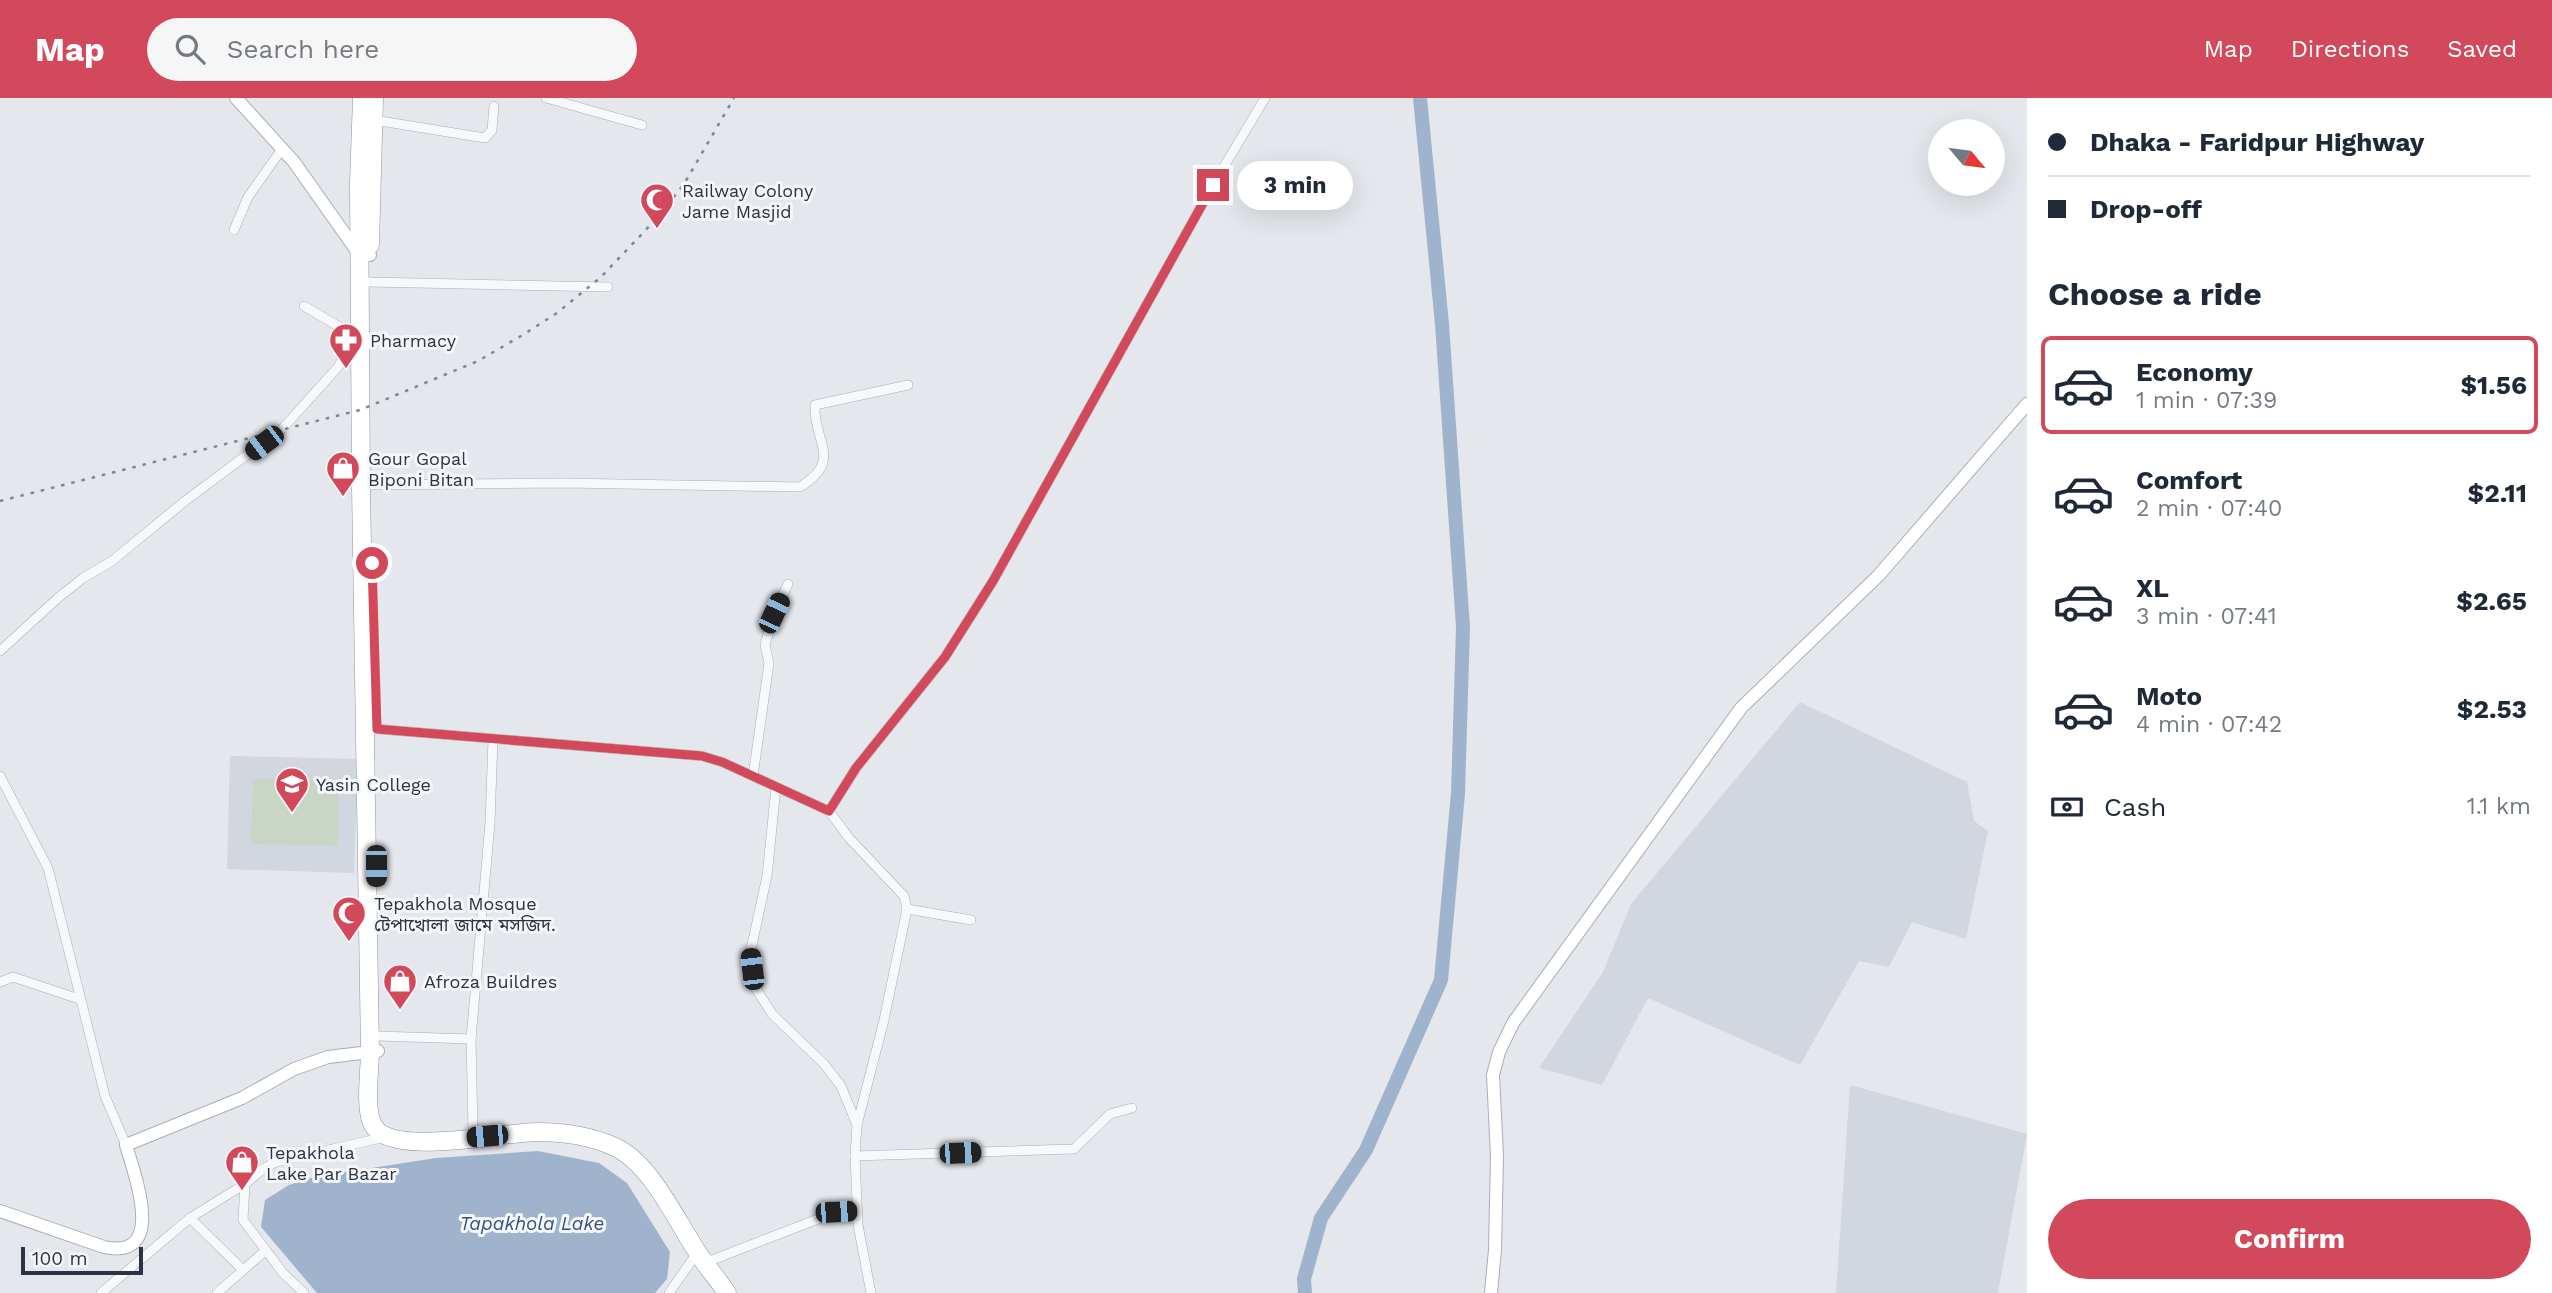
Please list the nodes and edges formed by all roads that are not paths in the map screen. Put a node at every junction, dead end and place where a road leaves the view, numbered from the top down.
1 (236, 98) edge
2 (362, 98) edge
3 (374, 98) edge
4 (546, 98) edge
5 (1265, 98) edge
6 (494, 106) dead end
7 (374, 120) junction
8 (642, 125) dead end
9 (282, 149) junction
10 (234, 230) dead end
11 (365, 254) junction
12 (369, 282) junction
13 (608, 287) dead end
14 (304, 306) dead end
15 (357, 331) junction
16 (908, 385) dead end
17 (2027, 404) edge
18 (371, 485) junction
19 (788, 583) dead end
20 (369, 642) junction
21 (0, 651) edge
22 (371, 730) junction
23 (493, 739) junction
24 (0, 776) edge
25 (753, 776) junction
26 (776, 786) junction
27 (829, 811) junction
28 (906, 909) junction
29 (971, 920) dead end
30 (0, 982) edge
31 (79, 999) junction
32 (471, 1039) junction
33 (376, 1046) junction
34 (1132, 1108) dead end
35 (857, 1125) junction
36 (473, 1130) junction
37 (573, 1131) junction
38 (385, 1137) junction
39 (126, 1145) junction
40 (855, 1156) junction
41 (245, 1184) junction
42 (858, 1210) junction
43 (0, 1211) edge
44 (190, 1217) junction
45 (265, 1251) junction
46 (709, 1261) junction
47 (243, 1270) junction
48 (101, 1293) edge
49 (216, 1293) edge
50 (304, 1293) edge
51 (669, 1293) edge
52 (727, 1293) edge
53 (735, 1293) edge
54 (871, 1293) edge
55 (1491, 1293) edge

1 - 9 street
2 - 11 highway
3 - 7 highway
4 - 8 street
5 - 27 street
6 - 7 street
7 - 11 highway
9 - 10 street
9 - 11 street
11 - 12 highway
11 - 15 highway
12 - 13 street
12 - 18 highway
14 - 15 street
15 - 20 highway
15 - 21 street
16 - 18 street
17 - 55 street
18 - 20 highway
19 - 25 street
20 - 22 highway
22 - 23 street
22 - 33 highway
23 - 25 street
23 - 32 street
24 - 31 street
25 - 26 street
26 - 27 street
26 - 35 street
27 - 28 street
28 - 29 street
28 - 35 street
30 - 31 street
31 - 39 street
32 - 33 street
32 - 36 street
33 - 36 highway
33 - 38 highway
33 - 39 street
34 - 40 street
35 - 40 street
36 - 37 highway
37 - 38 highway
37 - 46 highway
38 - 41 street
39 - 43 street
40 - 42 street
41 - 44 street
41 - 45 street
42 - 46 street
42 - 54 street
44 - 47 street
44 - 48 street
45 - 47 street
45 - 50 street
46 - 51 street
46 - 52 highway
46 - 53 highway
47 - 49 street

